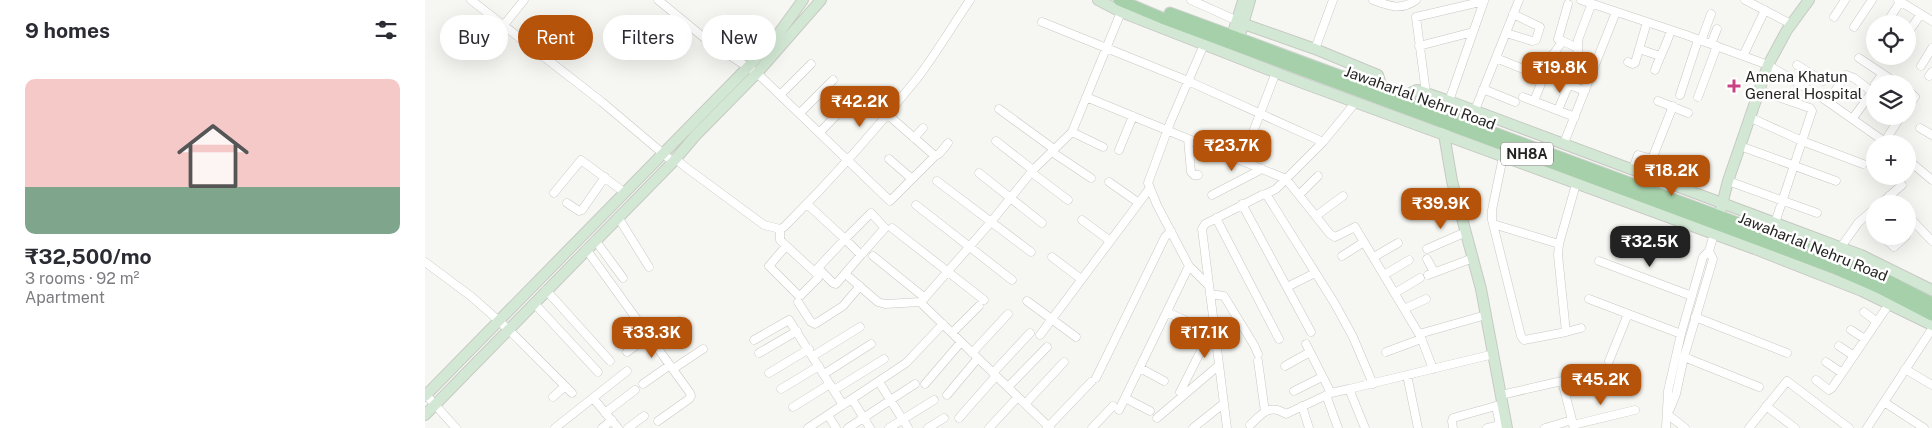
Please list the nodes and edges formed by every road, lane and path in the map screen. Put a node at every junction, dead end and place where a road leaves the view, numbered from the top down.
1 (471, 0) edge
2 (524, 0) edge
3 (658, 0) edge
4 (803, 0) edge
5 (821, 0) edge
6 (970, 0) edge
7 (1097, 0) edge
8 (1119, 0) edge
9 (1139, 0) edge
10 (1191, 0) edge
11 (1243, 0) edge
12 (1251, 0) edge
13 (1333, 0) edge
14 (1373, 0) edge
15 (1416, 0) edge
16 (1519, 0) edge
17 (1581, 0) edge
18 (1745, 0) edge
19 (1809, 0) edge
20 (1845, 0) edge
21 (1872, 0) edge
22 (1916, 0) edge
23 (1899, 1) edge
24 (1568, 4) dead end
25 (1590, 8) dead end
26 (1911, 8) junction
27 (1765, 10) junction
28 (1121, 12) junction
29 (1513, 14) junction
30 (1711, 14) dead end
31 (1921, 14) junction
32 (489, 15) edge
33 (1891, 15) edge
34 (1614, 17) dead end
35 (1834, 17) dead end
36 (508, 20) edge
37 (1916, 21) edge
38 (1932, 21) edge
39 (1042, 22) dead end
40 (1241, 22) junction
41 (1647, 22) junction
42 (1791, 24) junction
43 (1854, 28) dead end
44 (508, 30) edge
45 (1671, 30) junction
46 (1717, 30) dead end
47 (1473, 32) junction
48 (1506, 33) junction
49 (1206, 39) junction
50 (1700, 40) junction
51 (1562, 42) junction
52 (1233, 45) junction
53 (1714, 45) junction
54 (1419, 46) junction
55 (1315, 48) junction
56 (1578, 48) junction
57 (1932, 48) edge
58 (1106, 49) junction
59 (1639, 50) junction
60 (1553, 54) junction
61 (1660, 56) junction
62 (1743, 56) junction
63 (1496, 58) junction
64 (1859, 58) dead end
65 (1628, 62) dead end
66 (1578, 63) junction
67 (811, 64) dead end
68 (1768, 65) junction
69 (1797, 65) dead end
70 (1921, 66) dead end
71 (748, 67) junction
72 (1655, 70) dead end
73 (1276, 72) junction
74 (1528, 72) dead end
75 (757, 73) junction
76 (1813, 74) junction
77 (1883, 74) edge
78 (1544, 75) junction
79 (833, 80) dead end
80 (1188, 81) junction
81 (1823, 81) dead end
82 (1569, 85) junction
83 (1866, 85) edge
84 (1805, 87) junction
85 (1483, 89) junction
86 (1758, 90) junction
87 (1383, 91) junction
88 (1585, 91) junction
89 (858, 93) dead end
90 (1426, 93) junction
91 (781, 94) junction
92 (1680, 95) dead end
93 (1086, 97) junction
94 (1523, 97) dead end
95 (1699, 97) dead end
96 (1400, 98) junction
97 (1866, 99) edge
98 (1658, 100) dead end
99 (1449, 101) junction
100 (1534, 101) junction
101 (1828, 101) junction
102 (1515, 102) dead end
103 (1355, 103) junction
104 (1673, 106) junction
105 (999, 109) dead end
106 (1475, 110) junction
107 (1558, 110) junction
108 (800, 113) junction
109 (1261, 113) junction
110 (1688, 113) dead end
111 (887, 114) junction
112 (1133, 116) junction
113 (1575, 117) junction
114 (1749, 117) junction
115 (1853, 118) junction
116 (923, 128) dead end
117 (1920, 128) dead end
118 (1445, 129) junction
119 (1167, 130) junction
120 (820, 132) junction
121 (1072, 132) junction
122 (1877, 135) edge
123 (1932, 135) edge
124 (914, 138) junction
125 (1188, 139) junction
126 (996, 140) dead end
127 (1802, 141) junction
128 (1323, 142) junction
129 (948, 143) dead end
130 (1564, 143) junction
131 (1103, 146) dead end
132 (1740, 146) junction
133 (1053, 150) junction
134 (1119, 150) dead end
135 (663, 153) junction
136 (935, 156) junction
137 (1503, 157) junction
138 (889, 158) dead end
139 (1652, 159) junction
140 (674, 160) junction
141 (848, 160) junction
142 (1242, 161) junction
143 (1863, 164) dead end
144 (1793, 167) junction
145 (1916, 167) edge
146 (1262, 168) junction
147 (1633, 169) junction
148 (1032, 171) junction
149 (979, 173) dead end
150 (1649, 175) junction
151 (1198, 176) dead end
152 (1318, 176) dead end
153 (605, 177) junction
154 (1091, 178) dead end
155 (1286, 178) junction
156 (912, 179) junction
157 (1728, 180) junction
158 (1932, 180) edge
159 (937, 181) dead end
160 (1836, 181) dead end
161 (1109, 182) dead end
162 (1666, 182) junction
163 (1576, 184) junction
164 (1902, 185) dead end
165 (1150, 188) junction
166 (624, 192) junction
167 (554, 193) dead end
168 (1266, 194) junction
169 (1212, 195) dead end
170 (1299, 195) junction
171 (1890, 195) edge
172 (1343, 196) dead end
173 (1011, 198) junction
174 (1068, 200) dead end
175 (1783, 201) junction
176 (567, 203) dead end
177 (1139, 203) junction
178 (807, 204) junction
179 (1242, 204) junction
180 (1723, 204) junction
181 (916, 205) dead end
182 (1817, 213) dead end
183 (1316, 216) junction
184 (618, 217) junction
185 (1216, 218) junction
186 (1866, 218) edge
187 (1082, 220) dead end
188 (991, 222) junction
189 (1042, 223) dead end
190 (1775, 223) junction
191 (1493, 224) junction
192 (1717, 225) junction
193 (1917, 225) edge
194 (892, 228) dead end
195 (780, 229) junction
196 (1171, 231) junction
197 (1465, 232) junction
198 (845, 239) junction
199 (595, 240) junction
200 (1110, 241) junction
201 (1932, 241) edge
202 (1364, 242) junction
203 (1399, 242) dead end
204 (1559, 244) junction
205 (786, 246) junction
206 (969, 247) junction
207 (1841, 247) junction
208 (1427, 249) dead end
209 (586, 250) junction
210 (1709, 251) junction
211 (1031, 252) dead end
212 (861, 255) junction
213 (873, 256) dead end
214 (1342, 256) dead end
215 (1052, 257) dead end
216 (1374, 257) junction
217 (1473, 258) junction
218 (1427, 259) dead end
219 (1409, 260) dead end
220 (1599, 261) dead end
221 (425, 262) edge
222 (1189, 266) junction
223 (649, 267) dead end
224 (816, 270) junction
225 (948, 272) junction
226 (1315, 273) junction
227 (1384, 275) junction
228 (849, 277) dead end
229 (623, 278) dead end
230 (1420, 278) dead end
231 (1081, 279) junction
232 (1012, 280) dead end
233 (860, 286) junction
234 (1287, 287) junction
235 (1931, 288) edge
236 (546, 290) junction
237 (1210, 290) junction
238 (1395, 293) junction
239 (1692, 296) junction
240 (1426, 299) dead end
241 (1589, 299) dead end
242 (924, 301) junction
243 (1027, 301) dead end
244 (534, 302) junction
245 (798, 302) dead end
246 (1889, 304) junction
247 (1932, 304) edge
248 (1404, 309) junction
249 (1167, 312) junction
250 (1863, 312) dead end
251 (1007, 314) dead end
252 (1628, 314) junction
253 (1486, 315) junction
254 (1932, 315) edge
255 (1695, 317) junction
256 (1053, 319) junction
257 (498, 320) junction
258 (679, 321) dead end
259 (1877, 322) junction
260 (943, 324) junction
261 (1193, 324) dead end
262 (1932, 325) edge
263 (860, 327) dead end
264 (1213, 327) junction
265 (1581, 328) dead end
266 (508, 329) junction
267 (1932, 329) edge
268 (1851, 330) dead end
269 (797, 331) junction
270 (1311, 332) dead end
271 (1566, 332) junction
272 (952, 333) junction
273 (1030, 333) dead end
274 (1681, 334) junction
275 (1040, 335) dead end
276 (1076, 336) dead end
277 (1420, 336) junction
278 (650, 338) junction
279 (1279, 339) dead end
280 (1865, 339) junction
281 (754, 340) dead end
282 (961, 342) junction
283 (871, 344) dead end
284 (1306, 344) dead end
285 (1839, 346) dead end
286 (1047, 347) dead end
287 (703, 348) dead end
288 (627, 352) dead end
289 (1310, 352) junction
290 (1386, 352) dead end
291 (759, 353) dead end
292 (811, 353) junction
293 (1787, 353) dead end
294 (1493, 354) junction
295 (975, 355) junction
296 (1854, 356) junction
297 (1684, 357) junction
298 (884, 359) dead end
299 (610, 361) dead end
300 (1609, 361) dead end
301 (1064, 362) dead end
302 (1826, 362) dead end
303 (819, 366) junction
304 (1218, 366) junction
305 (1285, 366) dead end
306 (671, 367) junction
307 (1140, 368) junction
308 (1433, 369) junction
309 (1905, 369) junction
310 (627, 371) dead end
311 (598, 372) dead end
312 (769, 373) dead end
313 (1842, 373) junction
314 (824, 374) junction
315 (995, 374) junction
316 (1407, 375) junction
317 (1322, 377) junction
318 (1816, 380) dead end
319 (1165, 381) dead end
320 (879, 382) junction
321 (643, 384) dead end
322 (915, 384) dead end
323 (925, 384) dead end
324 (1373, 384) junction
325 (1932, 385) edge
326 (565, 386) junction
327 (832, 387) junction
328 (1008, 387) junction
329 (1759, 387) dead end
330 (781, 389) dead end
331 (635, 390) dead end
332 (1349, 390) junction
333 (1294, 391) dead end
334 (1180, 392) dead end
335 (572, 394) dead end
336 (1328, 394) junction
337 (426, 395) edge
338 (947, 395) dead end
339 (1018, 396) junction
340 (553, 397) dead end
341 (593, 398) junction
342 (1125, 398) junction
343 (852, 399) junction
344 (934, 400) dead end
345 (891, 401) junction
346 (1500, 402) junction
347 (1884, 402) junction
348 (436, 404) junction
349 (1025, 404) junction
350 (1223, 404) junction
351 (843, 405) junction
352 (1302, 406) junction
353 (1767, 406) junction
354 (793, 407) dead end
355 (1635, 410) dead end
356 (1150, 411) dead end
357 (605, 412) junction
358 (1265, 412) junction
359 (1667, 414) junction
360 (425, 415) edge
361 (828, 415) junction
362 (645, 416) dead end
363 (864, 418) junction
364 (944, 418) dead end
365 (959, 418) dead end
366 (1157, 418) dead end
367 (612, 420) junction
368 (903, 420) junction
369 (658, 421) dead end
370 (1573, 424) edge
371 (1502, 426) edge
372 (1048, 427) edge
373 (1249, 427) edge
374 (456, 428) edge
375 (555, 428) edge
376 (602, 428) edge
377 (619, 428) edge
378 (628, 428) edge
379 (808, 428) edge
380 (836, 428) edge
381 (848, 428) edge
382 (870, 428) edge
383 (889, 428) edge
384 (908, 428) edge
385 (928, 428) edge
386 (989, 428) edge
387 (1092, 428) edge
388 (1193, 428) edge
389 (1227, 428) edge
390 (1309, 428) edge
391 (1338, 428) edge
392 (1365, 428) edge
393 (1418, 428) edge
394 (1453, 428) edge
395 (1487, 428) edge
396 (1545, 428) edge
397 (1665, 428) edge
398 (1685, 428) edge
399 (1749, 428) edge
400 (1795, 428) edge
401 (1849, 428) edge
402 (1867, 428) edge
403 (1923, 428) edge

1 - 32 street
2 - 36 street
3 - 71 street
4 - 71 street
5 - 75 street
6 - 111 street
7 - 28 street
8 - 49 main road, Jawaharlal Nehru Road / NH8A
9 - 52 main road, Jawaharlal Nehru Road / NH8A
10 - 40 street
11 - 40 street
12 - 40 street
13 - 55 street
14 - 15 street
16 - 29 street
17 - 41 street
18 - 27 street
19 - 42 street
20 - 35 street
21 - 43 street
22 - 26 street
23 - 26 street
23 - 33 street
24 - 51 street
25 - 56 street
26 - 31 street
27 - 42 street
27 - 62 street
28 - 49 street
28 - 58 street
29 - 48 street
29 - 48 street
30 - 50 street
31 - 37 street
31 - 38 street
34 - 88 street
39 - 58 street
40 - 52 street
40 - 55 street
41 - 45 street
41 - 59 street
42 - 68 street
44 - 135 street
45 - 50 street
45 - 61 street
46 - 53 street
47 - 54 street
47 - 54 street
47 - 99 street
48 - 63 street
49 - 52 main road, Jawaharlal Nehru Road / NH8A
49 - 80 street
50 - 53 street
50 - 92 street
51 - 56 street
51 - 60 street
52 - 73 street
52 - 87 main road, Jawaharlal Nehru Road / NH8A
52 - 118 main road, Jawaharlal Nehru Road / NH8A
53 - 62 street
53 - 95 street
54 - 90 street
55 - 87 street
56 - 66 street
57 - 70 street
58 - 80 street
58 - 93 street
59 - 61 street
59 - 65 street
60 - 66 street
60 - 78 street
61 - 72 street
62 - 68 street
63 - 74 street
63 - 85 street
64 - 77 street
66 - 82 street
67 - 91 street
68 - 84 street
68 - 86 street
69 - 76 street
71 - 75 street
71 - 135 street
73 - 103 street
73 - 109 street
75 - 91 street
75 - 140 street
76 - 81 street
76 - 84 street
78 - 82 street
78 - 100 street
79 - 108 street
80 - 109 street
80 - 119 street
82 - 88 street
82 - 107 street
83 - 101 street
84 - 101 street
85 - 102 street
85 - 106 street
86 - 114 street
86 - 127 street
87 - 96 main road, Jawaharlal Nehru Road / NH8A
88 - 113 street
89 - 120 street
90 - 96 street
90 - 99 street
91 - 108 street
93 - 112 street
93 - 121 street
94 - 100 street
96 - 192 main road, Jawaharlal Nehru Road / NH8A
97 - 115 street
98 - 104 street
99 - 106 street
100 - 107 street
101 - 115 street
103 - 118 street
103 - 128 street
104 - 110 street
104 - 139 street
105 - 133 street
106 - 130 street
107 - 113 street
108 - 120 street
109 - 128 street
109 - 142 street
111 - 124 street
111 - 141 street
112 - 119 street
112 - 134 street
113 - 130 street
114 - 127 street
114 - 132 street
115 - 122 street
116 - 124 street
117 - 123 street
118 - 137 street
118 - 192 main road, Jawaharlal Nehru Road / NH8A
118 - 197 street
119 - 125 street
119 - 165 street
120 - 141 street
121 - 131 street
121 - 133 street
124 - 136 street
125 - 142 street
125 - 151 street
126 - 148 street
127 - 143 street
127 - 144 street
128 - 155 street
129 - 136 street
130 - 147 street
132 - 144 street
132 - 157 street
133 - 148 street
133 - 154 street
135 - 140 street
135 - 166 street
136 - 156 street
137 - 163 street
137 - 191 street
138 - 156 street
139 - 147 street
139 - 150 street
139 - 162 street
140 - 184 street
140 - 195 street
141 - 156 street
141 - 178 street
142 - 146 street
144 - 160 street
144 - 175 street
145 - 158 street
146 - 155 street
146 - 169 street
147 - 150 street
148 - 173 street
148 - 174 street
149 - 173 street
150 - 162 street
152 - 170 street
153 - 166 street
153 - 167 street
153 - 176 street
155 - 168 street
155 - 170 street
157 - 175 street
157 - 180 street
159 - 188 street
161 - 177 street
162 - 180 street
163 - 192 street
163 - 204 street
164 - 171 street
165 - 177 street
165 - 196 street
166 - 257 street
168 - 179 street
168 - 226 street
170 - 183 street
172 - 183 street
173 - 188 street
173 - 189 street
175 - 182 street
175 - 190 street
177 - 200 street
178 - 195 street
178 - 198 street
179 - 185 street
179 - 234 street
180 - 190 street
180 - 192 street
181 - 206 street
183 - 202 street
184 - 199 street
184 - 223 street
185 - 237 street
185 - 279 street
186 - 207 street
187 - 200 street
188 - 206 street
188 - 211 street
190 - 207 street
191 - 204 street
191 - 271 street
192 - 210 street
192 - 246 street
192 - 247 main road, Jawaharlal Nehru Road / NH8A
192 - 254 main road, Jawaharlal Nehru Road / NH8A
193 - 201 street
194 - 225 street
195 - 205 street
196 - 222 street
196 - 372 street
197 - 208 street
197 - 217 street
198 - 212 street
198 - 212 street
198 - 224 street
199 - 209 street
199 - 229 street
200 - 231 street
202 - 214 street
202 - 216 street
203 - 216 street
204 - 271 street
205 - 224 street
205 - 224 street
206 - 225 street
206 - 232 street
207 - 235 street
209 - 236 street
209 - 278 street
210 - 239 street
210 - 255 street
212 - 224 street
213 - 242 street
215 - 231 street
216 - 227 street
217 - 218 street
217 - 253 street
219 - 227 street
220 - 239 street
221 - 257 street
222 - 237 street
222 - 249 street
225 - 242 street
225 - 272 street
226 - 234 street
226 - 324 street
227 - 238 street
228 - 233 street
230 - 238 street
231 - 256 street
233 - 242 street
233 - 245 street
234 - 270 street
236 - 244 street
236 - 299 street
237 - 264 street
237 - 358 street
238 - 248 street
239 - 274 street
240 - 248 street
241 - 252 street
242 - 260 street
243 - 256 street
244 - 266 street
244 - 311 street
246 - 259 street
246 - 262 street
248 - 277 street
249 - 261 street
249 - 307 street
250 - 259 street
251 - 295 street
252 - 274 street
252 - 300 street
253 - 277 street
253 - 294 street
255 - 293 street
255 - 297 street
256 - 275 street
256 - 276 street
257 - 266 street
257 - 337 street
258 - 278 street
259 - 280 street
260 - 272 street
260 - 320 street
263 - 292 street
264 - 304 street
264 - 334 street
265 - 271 street
266 - 326 street
266 - 348 street
267 - 309 street
268 - 280 street
269 - 281 street
269 - 291 street
269 - 292 street
272 - 282 street
273 - 315 street
274 - 359 street
277 - 290 street
277 - 308 street
278 - 288 street
278 - 306 street
280 - 296 street
282 - 295 street
282 - 323 street
283 - 314 street
284 - 289 street
285 - 296 street
286 - 328 street
287 - 306 street
289 - 305 street
289 - 317 street
292 - 303 street
292 - 312 street
294 - 308 street
294 - 346 street
295 - 315 street
295 - 338 street
296 - 313 street
297 - 329 street
297 - 359 street
298 - 327 street
301 - 349 street
302 - 313 street
303 - 314 street
303 - 330 street
304 - 350 street
304 - 366 street
306 - 321 street
306 - 369 street
307 - 319 street
307 - 342 street
308 - 316 street
309 - 325 street
309 - 347 street
310 - 341 street
313 - 318 street
314 - 327 street
315 - 328 street
315 - 365 street
316 - 324 street
316 - 393 street
317 - 333 street
317 - 336 street
320 - 343 street
320 - 345 street
322 - 345 street
324 - 332 street
326 - 335 street
326 - 340 street
327 - 351 street
327 - 354 street
328 - 339 street
331 - 357 street
332 - 336 street
332 - 392 street
336 - 352 street
336 - 391 street
337 - 348 street
339 - 349 street
339 - 386 street
341 - 357 street
341 - 375 street
342 - 356 street
342 - 387 street
343 - 351 street
343 - 363 street
344 - 368 street
345 - 363 street
345 - 368 street
346 - 370 street
346 - 371 street
346 - 394 street
347 - 402 street
347 - 403 street
348 - 360 street
348 - 374 street
349 - 372 street
350 - 388 street
350 - 389 street
351 - 361 street
352 - 358 street
352 - 390 street
353 - 399 street
353 - 400 street
353 - 401 street
355 - 370 street
357 - 367 street
358 - 373 street
359 - 397 street
359 - 398 street
361 - 379 street
361 - 380 street
362 - 378 street
363 - 381 street
363 - 382 street
364 - 385 street
367 - 376 street
367 - 377 street
368 - 383 street
368 - 384 street
370 - 396 street
371 - 395 street

